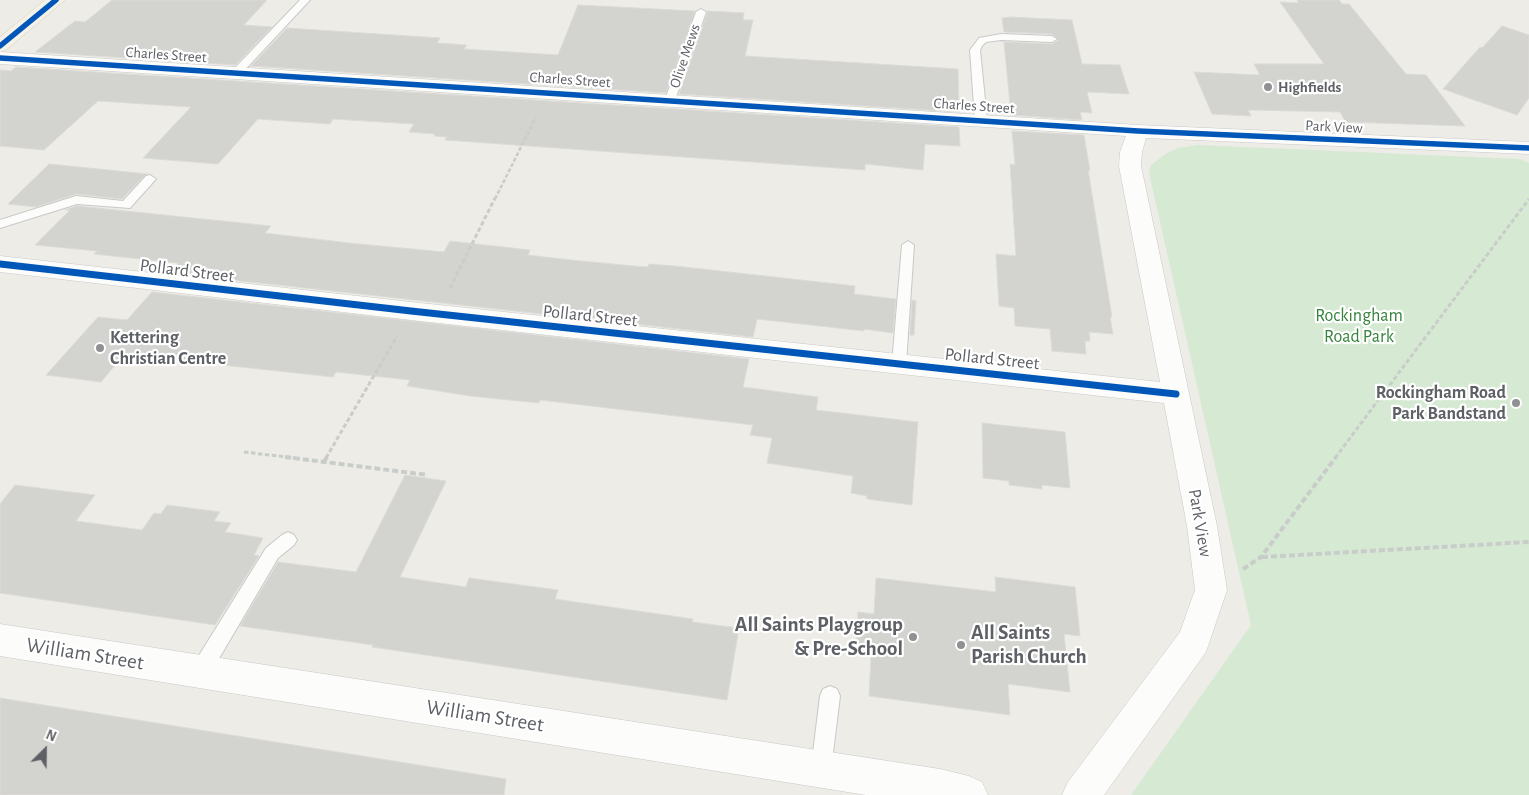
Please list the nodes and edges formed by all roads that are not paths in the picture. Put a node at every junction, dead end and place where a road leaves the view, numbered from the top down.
1 (56, 0) edge
2 (305, 0) edge
3 (701, 12) dead end
4 (1052, 39) dead end
5 (0, 46) edge
6 (0, 58) edge
7 (236, 73) junction
8 (670, 100) junction
9 (981, 120) junction
10 (1138, 131) junction
11 (1529, 148) edge
12 (150, 179) dead end
13 (0, 224) edge
14 (908, 245) dead end
15 (0, 264) edge
16 (899, 364) junction
17 (1176, 394) junction
18 (288, 540) dead end
19 (0, 640) edge
20 (200, 672) junction
21 (830, 696) dead end
22 (822, 769) junction
23 (969, 795) edge
24 (1081, 795) edge

1 - 5 main road
2 - 7 lane
3 - 8 lane, Olive Mews
4 - 9 lane
6 - 7 street, Charles Street
7 - 8 street, Charles Street
8 - 9 street, Charles Street
9 - 10 street, Charles Street
10 - 11 street, Park View
10 - 17 street, Park View
12 - 13 lane
14 - 16 lane
15 - 16 street, Pollard Street
16 - 17 street, Pollard Street
17 - 24 street, Park View
18 - 20 lane
19 - 20 street, William Street
20 - 22 street, William Street
21 - 22 lane
22 - 23 street, William Street

